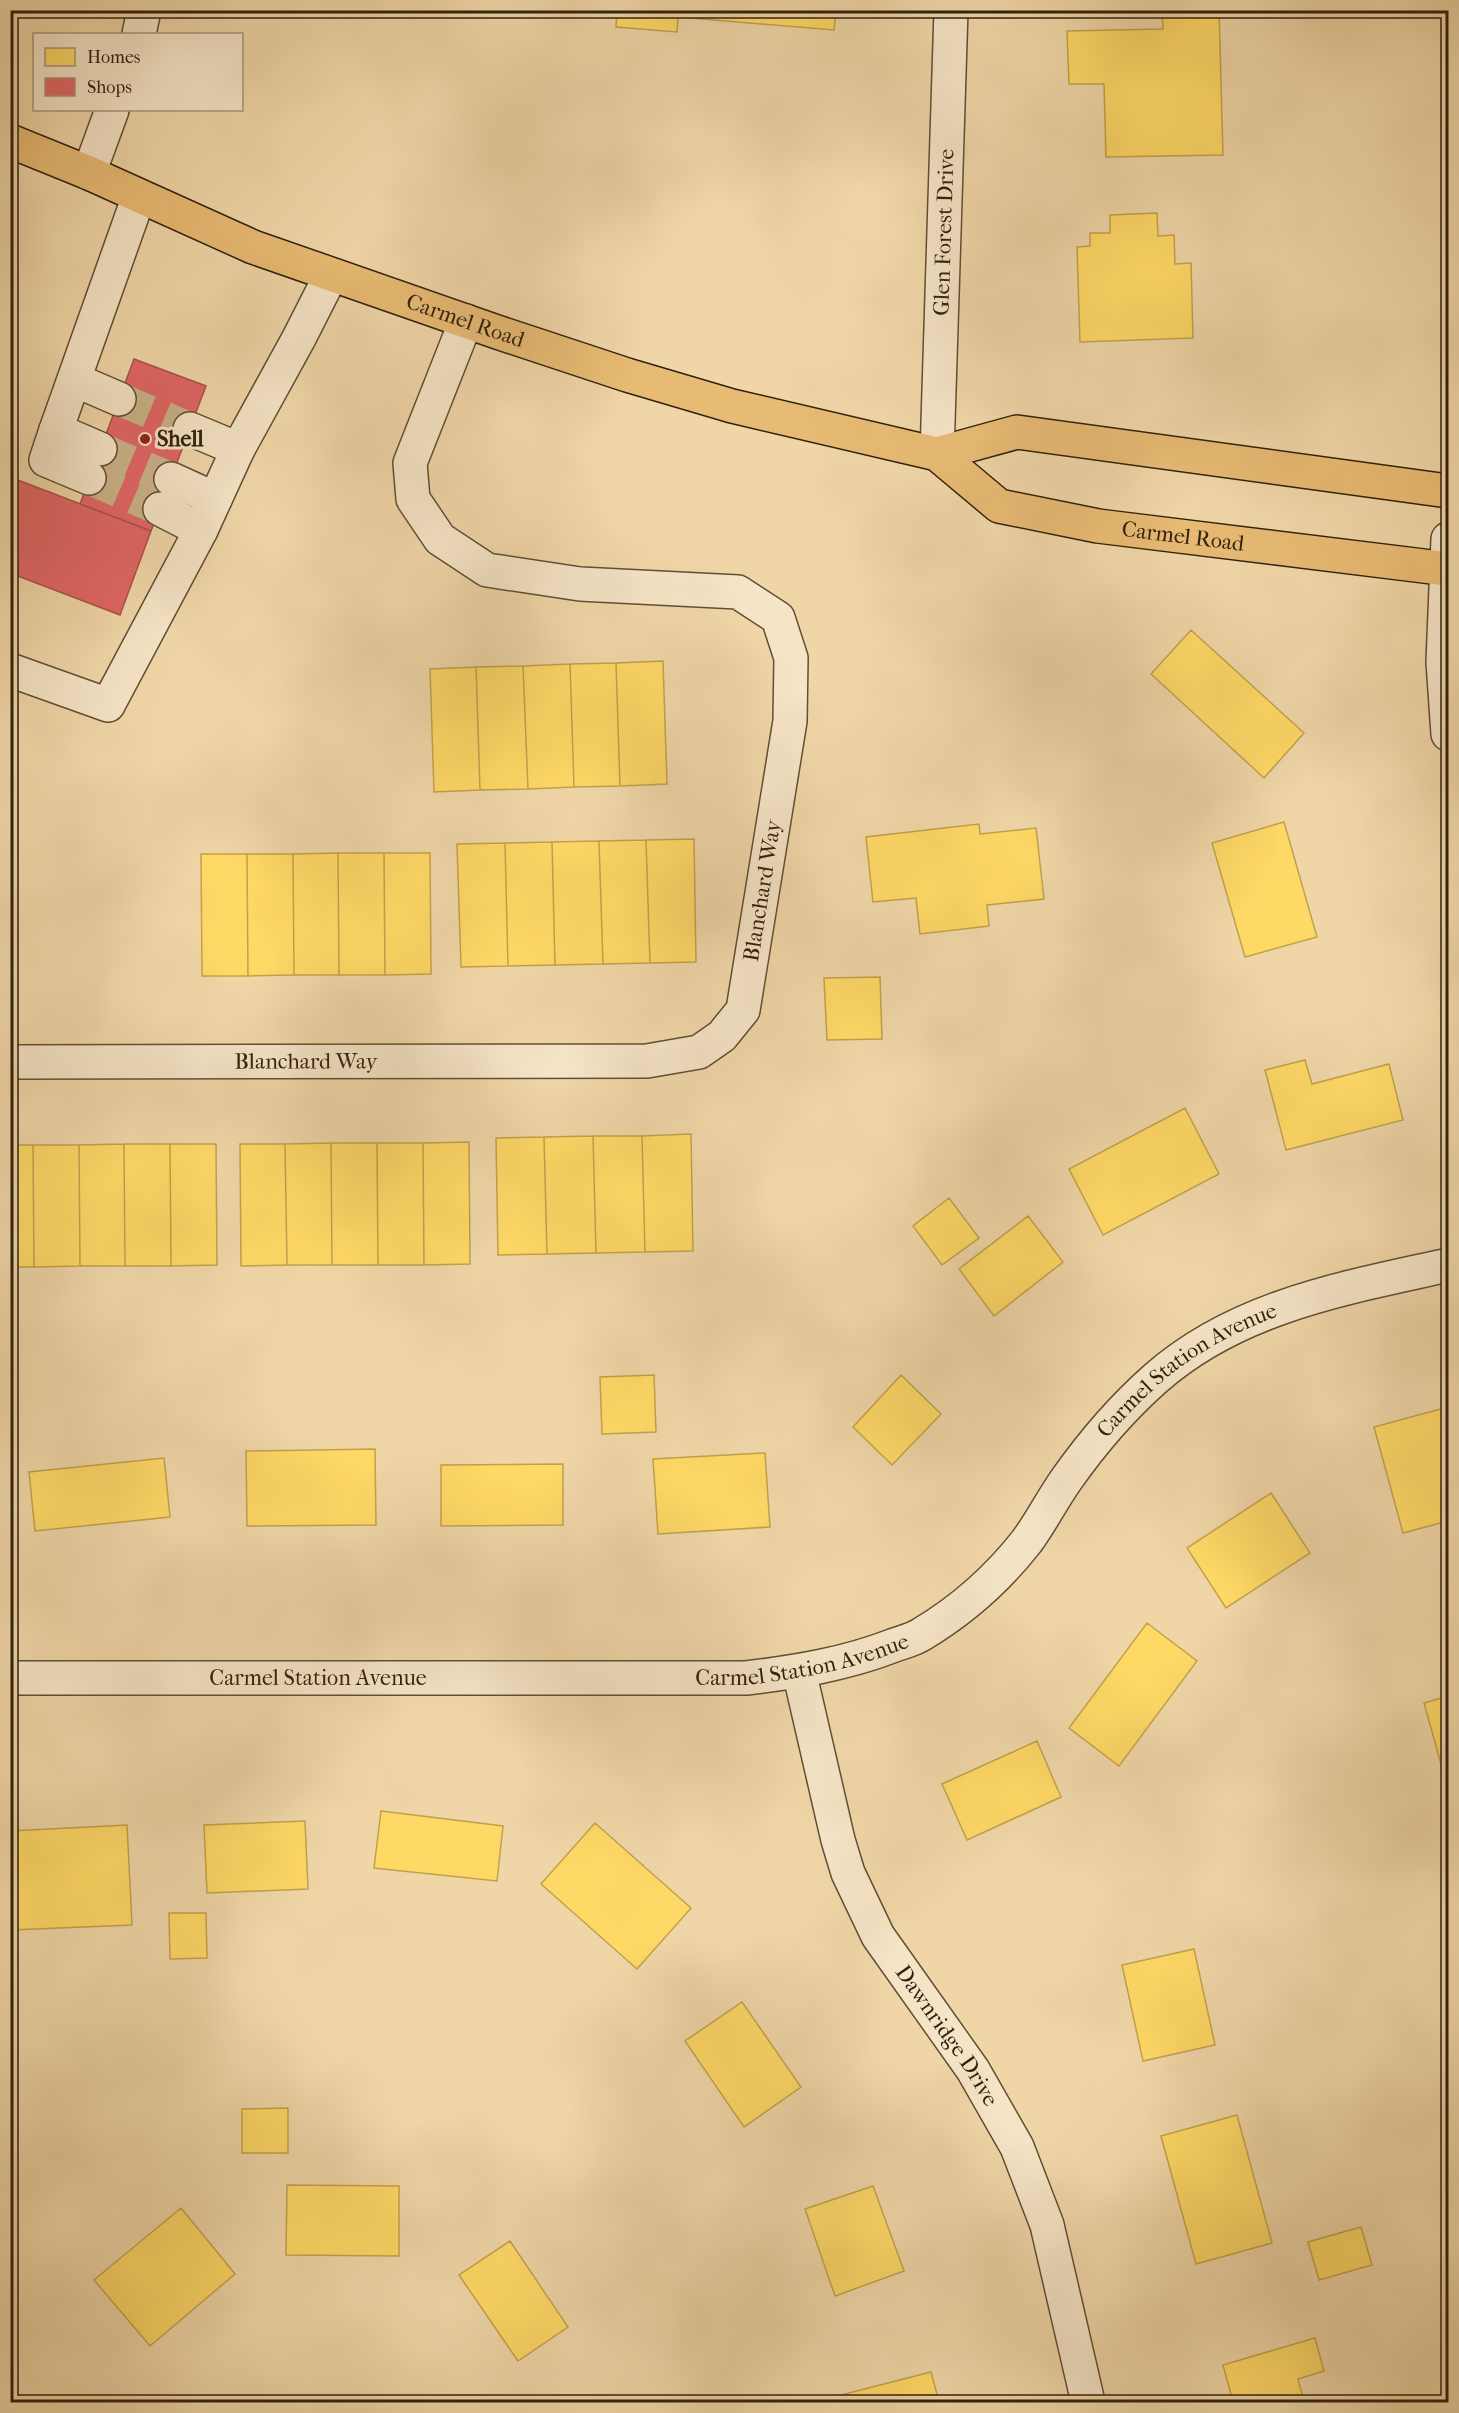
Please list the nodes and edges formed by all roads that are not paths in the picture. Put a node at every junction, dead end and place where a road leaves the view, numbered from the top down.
1 (144, 10) edge
2 (951, 10) edge
3 (139, 33) edge
4 (112, 111) edge
5 (10, 141) edge
6 (89, 173) junction
7 (139, 196) junction
8 (331, 275) junction
9 (466, 321) junction
10 (75, 380) junction
11 (119, 399) tunnel mouth
12 (190, 429) tunnel mouth
13 (238, 449) junction
14 (937, 453) junction
15 (95, 464) tunnel mouth
16 (1449, 491) edge
17 (215, 499) junction
18 (201, 530) junction
19 (1448, 559) edge
20 (10, 670) edge
21 (1449, 734) edge
22 (10, 1062) edge
23 (1449, 1265) edge
24 (799, 1671) junction
25 (10, 1678) edge
26 (1088, 2403) edge

1 - 3 street
2 - 14 street, Glen Forest Drive
4 - 6 street
5 - 6 main road, Carmel Road
6 - 7 main road, Carmel Road
7 - 8 main road, Carmel Road
7 - 10 street
8 - 9 main road, Carmel Road
8 - 13 street
9 - 14 main road, Carmel Road
9 - 22 street, Blanchard Way
10 - 11 street
10 - 15 street
12 - 13 street
13 - 17 street
14 - 16 main road, Carmel Road
14 - 19 main road, Carmel Road
17 - 18 street
17 - 18 street
18 - 20 street
19 - 21 street
23 - 24 street, Carmel Station Avenue
24 - 25 street, Carmel Station Avenue
24 - 26 street, Dawnridge Drive

